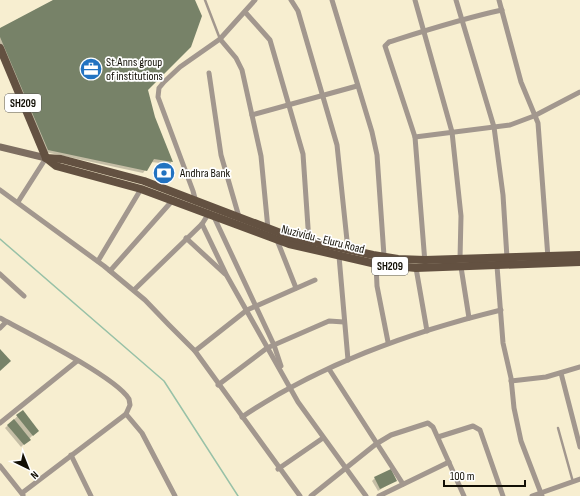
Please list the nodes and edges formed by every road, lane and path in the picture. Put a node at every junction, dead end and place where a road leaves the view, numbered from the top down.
1 (206, 0) edge
2 (255, 0) edge
3 (291, 0) edge
4 (332, 0) edge
5 (415, 0) edge
6 (456, 0) edge
7 (499, 0) edge
8 (502, 10) junction
9 (245, 12) junction
10 (461, 19) junction
11 (424, 31) junction
12 (220, 39) junction
13 (0, 48) edge
14 (209, 73) dead end
15 (358, 86) junction
16 (580, 92) edge
17 (323, 97) junction
18 (289, 106) junction
19 (252, 115) junction
20 (534, 116) junction
21 (494, 127) junction
22 (452, 132) junction
23 (415, 137) junction
24 (0, 147) edge
25 (46, 158) junction
26 (141, 189) junction
27 (0, 190) edge
28 (172, 201) junction
29 (18, 202) junction
30 (195, 205) junction
31 (211, 212) junction
32 (239, 217) junction
33 (202, 224) junction
34 (268, 229) junction
35 (186, 238) junction
36 (277, 240) junction
37 (309, 242) junction
38 (348, 250) junction
39 (580, 255) edge
40 (339, 256) junction
41 (384, 256) junction
42 (507, 258) junction
43 (548, 260) junction
44 (98, 261) junction
45 (580, 262) edge
46 (461, 263) junction
47 (376, 264) junction
48 (426, 264) junction
49 (498, 266) junction
50 (416, 268) junction
51 (110, 271) junction
52 (0, 274) edge
53 (228, 277) junction
54 (315, 280) dead end
55 (296, 288) junction
56 (134, 290) junction
57 (24, 296) dead end
58 (255, 306) junction
59 (247, 310) junction
60 (501, 310) junction
61 (0, 318) edge
62 (469, 318) junction
63 (6, 322) junction
64 (344, 322) junction
65 (0, 328) edge
66 (427, 332) junction
67 (388, 342) junction
68 (274, 345) junction
69 (267, 348) junction
70 (194, 351) junction
71 (348, 360) junction
72 (77, 361) junction
73 (580, 367) edge
74 (329, 369) junction
75 (561, 373) junction
76 (284, 375) junction
77 (511, 381) junction
78 (218, 385) junction
79 (290, 386) junction
80 (126, 414) junction
81 (242, 417) junction
82 (0, 423) edge
83 (558, 428) dead end
84 (438, 437) junction
85 (323, 438) junction
86 (376, 444) junction
87 (580, 447) edge
88 (71, 455) junction
89 (449, 462) junction
90 (0, 466) edge
91 (278, 469) junction
92 (345, 469) junction
93 (580, 479) edge
94 (572, 482) junction
95 (403, 484) junction
96 (541, 494) edge
97 (23, 495) edge
98 (91, 496) edge
99 (175, 496) edge
100 (300, 496) edge
101 (311, 496) edge
102 (366, 496) edge
103 (379, 496) edge
104 (464, 496) edge
105 (503, 496) edge
106 (532, 496) edge

1 - 12 lane
2 - 9 street
3 - 17 street
4 - 15 street
5 - 11 street
6 - 10 street
7 - 8 street
8 - 10 street
8 - 20 street
9 - 12 street
9 - 18 street
10 - 11 street
10 - 21 street
11 - 22 street
11 - 23 street
12 - 19 street
12 - 30 street
13 - 25 main road, SH209
14 - 32 street
15 - 17 street
15 - 41 street
16 - 20 street
17 - 18 street
17 - 38 street
18 - 19 street
18 - 37 street
19 - 34 street
20 - 21 street
20 - 43 street
21 - 22 street
21 - 42 street
22 - 23 street
22 - 46 street
23 - 48 street
24 - 25 main road
25 - 26 main road
25 - 29 street
25 - 30 main road
26 - 28 main road
26 - 44 street
27 - 29 street
28 - 30 main road
28 - 51 street
29 - 44 street
30 - 31 main road
31 - 32 main road, Nuzividu - Eluru Road / SH209
31 - 33 street
31 - 36 main road, Nuzividu - Eluru Road / SH209
31 - 58 street
32 - 34 main road, Nuzividu - Eluru Road / SH209
33 - 35 street
33 - 53 street
34 - 37 main road, Nuzividu - Eluru Road / SH209
35 - 53 street
35 - 56 street
36 - 40 main road, Nuzividu - Eluru Road / SH209
36 - 55 street
37 - 38 main road, Nuzividu - Eluru Road / SH209
38 - 41 main road, Nuzividu - Eluru Road / SH209
39 - 43 main road, Nuzividu - Eluru Road / SH209
40 - 47 main road, Nuzividu - Eluru Road / SH209
40 - 64 street
41 - 48 main road, Nuzividu - Eluru Road / SH209
42 - 43 main road, Nuzividu - Eluru Road / SH209
42 - 46 main road, Nuzividu - Eluru Road / SH209
43 - 45 main road, Nuzividu - Eluru Road / SH209
43 - 49 main road, Nuzividu - Eluru Road / SH209
44 - 51 street
46 - 48 main road, Nuzividu - Eluru Road / SH209
46 - 49 main road, Nuzividu - Eluru Road / SH209
46 - 62 street
47 - 50 main road, Nuzividu - Eluru Road / SH209
47 - 67 street
48 - 50 main road, Nuzividu - Eluru Road / SH209
49 - 60 street
50 - 66 street
51 - 56 street
52 - 57 street
53 - 59 street
54 - 55 street
55 - 58 street
56 - 70 street
58 - 59 street
58 - 68 street
59 - 69 street
59 - 70 street
60 - 62 street
60 - 77 street
61 - 63 street
62 - 66 street
63 - 65 street
63 - 72 street
64 - 68 street
64 - 71 street
66 - 67 street
67 - 71 street
68 - 69 street
68 - 76 street
69 - 76 street
69 - 78 street
70 - 78 street
71 - 74 street
72 - 80 street
72 - 82 street
73 - 75 street
74 - 79 street
74 - 86 street
75 - 77 street
75 - 87 street
76 - 79 street
77 - 96 street
78 - 81 street
79 - 81 street
79 - 85 street
80 - 88 street
80 - 99 street
81 - 91 street
83 - 94 lane
84 - 86 street
84 - 89 street
84 - 105 street
85 - 91 street
85 - 92 street
86 - 92 street
86 - 95 street
88 - 97 street
88 - 98 street
89 - 95 street
89 - 104 street
90 - 97 street
91 - 100 street
92 - 101 street
92 - 102 street
93 - 94 street
94 - 96 street
95 - 103 street
96 - 106 street

